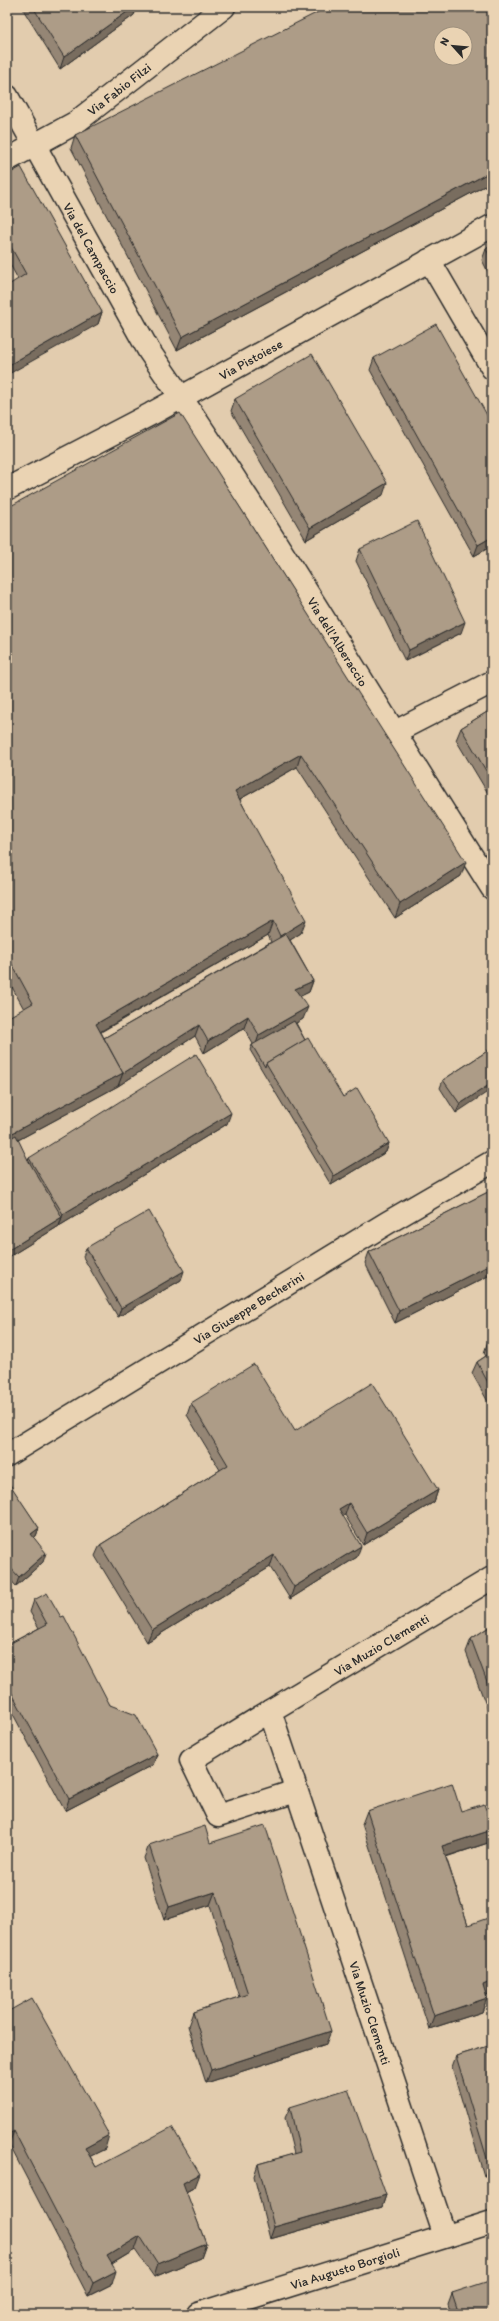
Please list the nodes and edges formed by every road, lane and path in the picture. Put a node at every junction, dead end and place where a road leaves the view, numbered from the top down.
1 (224, 7) edge
2 (7, 96) edge
3 (34, 145) junction
4 (7, 160) edge
5 (492, 226) edge
6 (429, 260) junction
7 (492, 368) edge
8 (180, 396) junction
9 (7, 489) edge
10 (492, 682) edge
11 (393, 733) junction
12 (492, 888) edge
13 (492, 1162) edge
14 (7, 1455) edge
15 (492, 1578) edge
16 (270, 1711) junction
17 (296, 1791) junction
18 (492, 2222) edge
19 (445, 2236) junction
20 (198, 2314) edge

1 - 3 street, Via Fabio Filzi
2 - 3 street, Via del Campaccio
3 - 4 street, Via Fabio Filzi
3 - 8 street, Via del Campaccio
5 - 6 street, Via Pistoiese
6 - 7 street
6 - 8 street, Via Pistoiese
8 - 9 street, Via Pistoiese
8 - 11 street, Via dell'Alberaccio
10 - 11 street
11 - 12 street, Via dell'Alberaccio
13 - 14 street, Via Giuseppe Becherini
15 - 16 street, Via Muzio Clementi
16 - 17 street, Via Muzio Clementi
16 - 17 street, Via Muzio Clementi
17 - 19 street, Via Muzio Clementi
18 - 19 street, Via Augusto Borgioli
19 - 20 street, Via Augusto Borgioli

